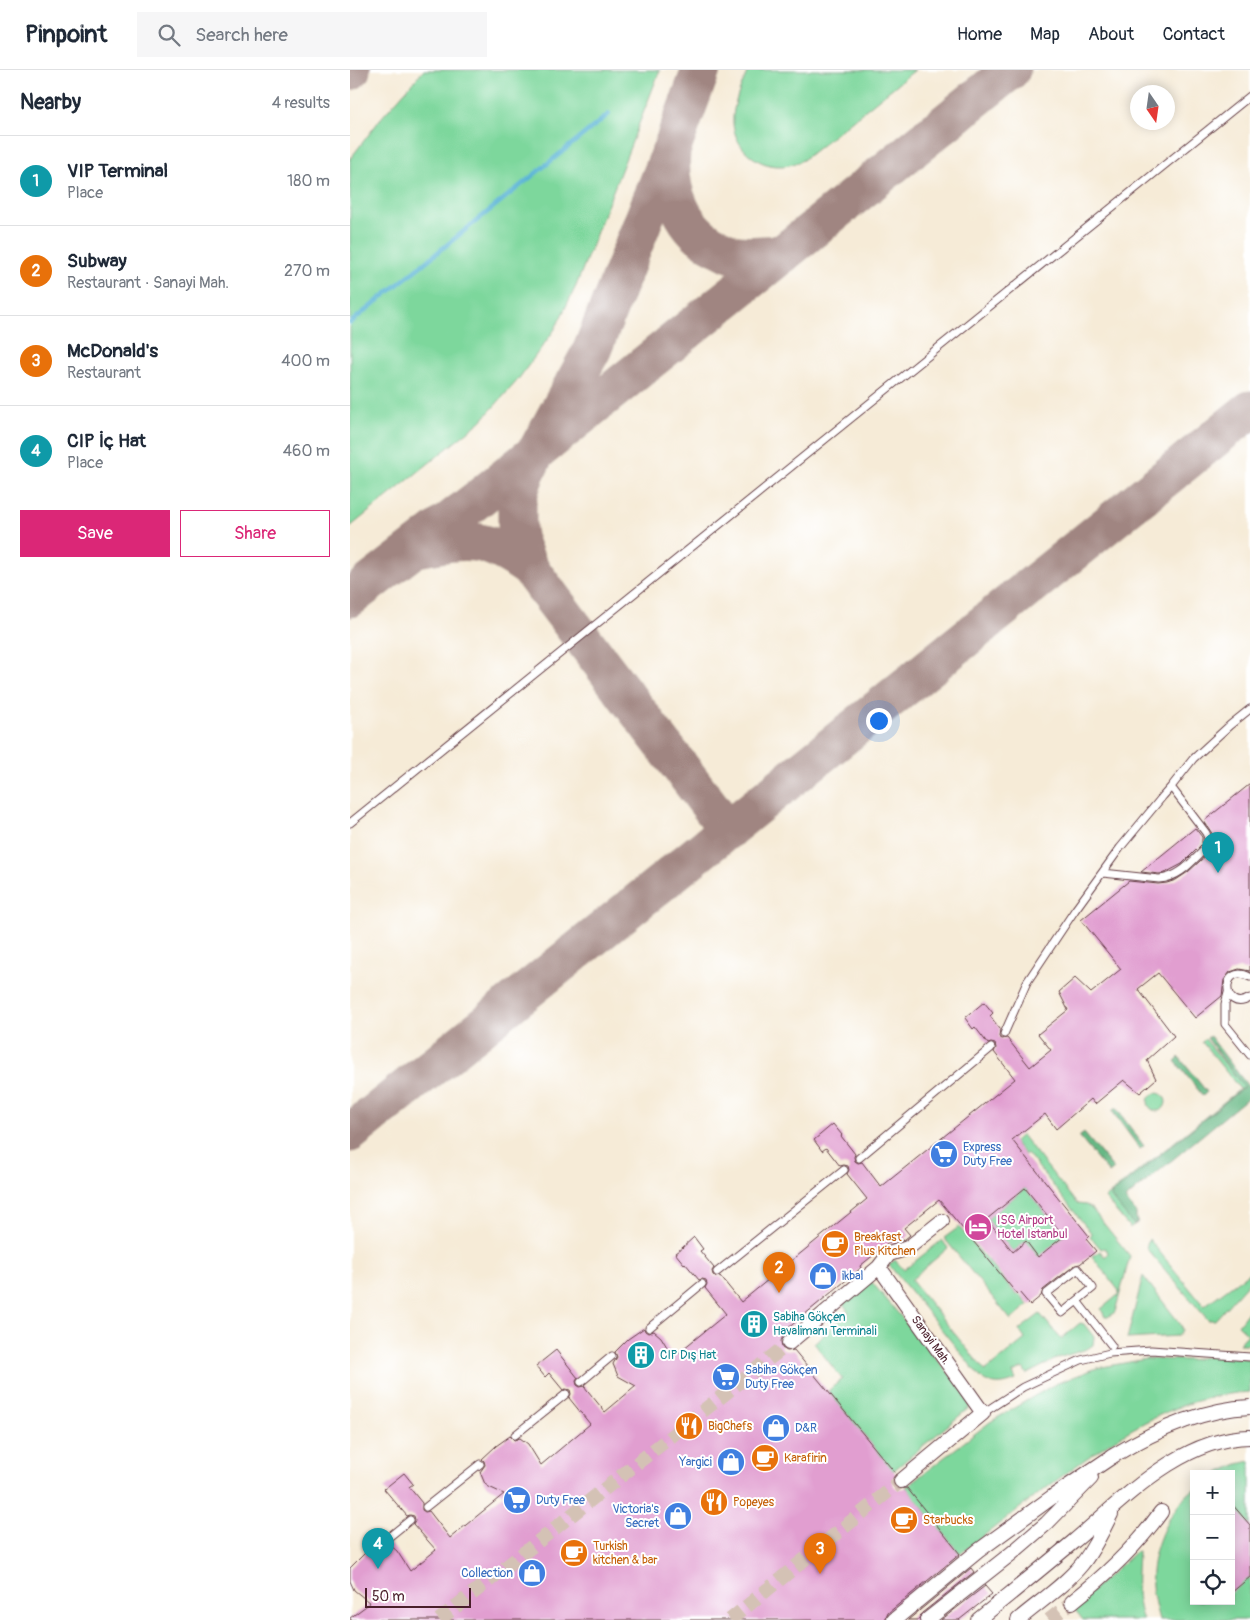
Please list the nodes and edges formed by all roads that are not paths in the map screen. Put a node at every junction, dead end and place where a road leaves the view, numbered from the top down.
1 (1250, 96) edge
2 (1250, 709) edge
3 (1172, 787) junction
4 (350, 823) edge
5 (1103, 873) junction
6 (1248, 975) edge
7 (1228, 993) junction
8 (1250, 998) edge
9 (1004, 1034) dead end
10 (991, 1048) dead end
11 (1250, 1055) edge
12 (859, 1158) dead end
13 (844, 1170) dead end
14 (942, 1221) dead end
15 (879, 1267) junction
16 (717, 1272) dead end
17 (702, 1284) dead end
18 (1078, 1301) junction
19 (649, 1328) dead end
20 (789, 1343) tunnel mouth
21 (1112, 1346) dead end
22 (612, 1356) dead end
23 (1250, 1357) edge
24 (581, 1382) dead end
25 (566, 1394) dead end
26 (1250, 1407) edge
27 (984, 1414) junction
28 (515, 1435) dead end
29 (1250, 1437) edge
30 (1113, 1456) junction
31 (480, 1464) dead end
32 (901, 1481) tunnel mouth
33 (1115, 1507) junction
34 (426, 1508) dead end
35 (1161, 1512) dead end
36 (410, 1520) dead end
37 (384, 1542) dead end
38 (1072, 1602) tunnel mouth
39 (894, 1620) edge
40 (927, 1620) edge
41 (978, 1620) edge
42 (1018, 1620) edge

1 - 4 lane
2 - 3 lane
3 - 5 lane
3 - 5 lane
5 - 9 lane
6 - 7 lane
7 - 8 lane
7 - 11 lane
10 - 12 lane
13 - 16 lane
14 - 15 street
15 - 20 street
15 - 27 street, Sanayi Mah.
17 - 19 lane
18 - 18 lane
18 - 21 lane
22 - 24 lane
23 - 27 lane
25 - 28 lane
26 - 30 street, bridge
27 - 32 street
29 - 33 street
30 - 39 street
30 - 40 street
31 - 34 lane
33 - 41 street
33 - 42 street
35 - 38 street
36 - 37 lane

